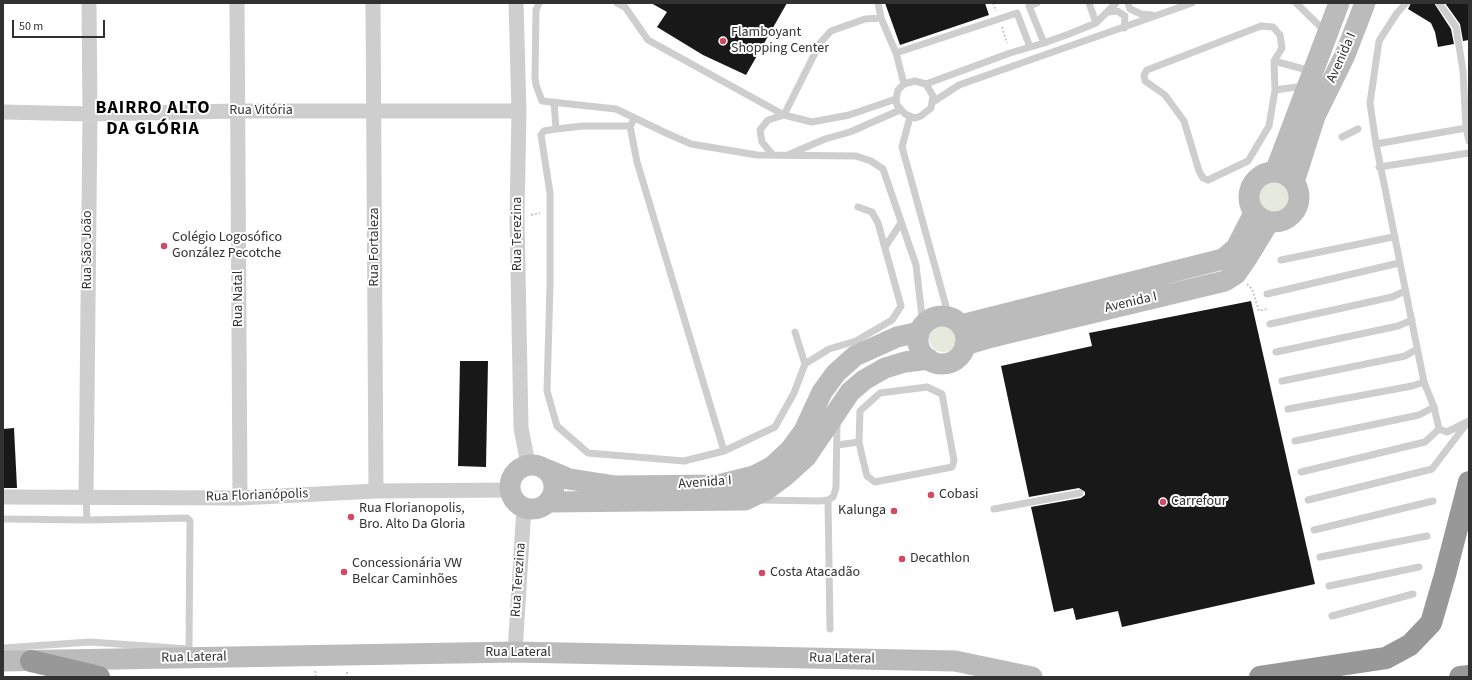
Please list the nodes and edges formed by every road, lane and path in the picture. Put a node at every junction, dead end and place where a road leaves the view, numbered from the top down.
1 (89, 3) edge
2 (236, 3) edge
3 (373, 3) edge
4 (516, 3) edge
5 (617, 3) edge
6 (878, 3) edge
7 (993, 3) edge
8 (1037, 3) edge
9 (1089, 3) edge
10 (1116, 3) edge
11 (1128, 3) edge
12 (1192, 3) edge
13 (1339, 3) edge
14 (1365, 3) edge
15 (1406, 3) edge
16 (1439, 3) edge
17 (1300, 4) edge
18 (536, 5) edge
19 (1109, 12) junction
20 (1152, 16) junction
21 (882, 18) junction
22 (999, 19) junction
23 (1096, 23) junction
24 (1124, 28) junction
25 (1328, 33) junction
26 (1044, 43) junction
27 (1030, 47) junction
28 (896, 53) junction
29 (1010, 53) junction
30 (1274, 61) junction
31 (1309, 78) junction
32 (904, 84) junction
33 (926, 84) junction
34 (1275, 90) junction
35 (896, 99) junction
36 (554, 102) junction
37 (933, 102) junction
38 (900, 110) junction
39 (238, 111) junction
40 (374, 111) junction
41 (519, 111) junction
42 (3, 112) edge
43 (90, 114) junction
44 (784, 115) junction
45 (634, 117) junction
46 (910, 117) junction
47 (630, 126) junction
48 (1466, 128) junction
49 (556, 129) junction
50 (1358, 129) dead end
51 (1342, 137) dead end
52 (1469, 141) edge
53 (1376, 144) junction
54 (1469, 153) edge
55 (773, 155) junction
56 (786, 155) junction
57 (1379, 167) junction
58 (1275, 172) junction
59 (1294, 182) junction
60 (858, 207) dead end
61 (1262, 217) junction
62 (901, 223) junction
63 (1394, 237) junction
64 (885, 247) junction
65 (1281, 260) dead end
66 (1399, 263) junction
67 (1236, 274) junction
68 (1405, 291) junction
69 (1267, 294) dead end
70 (1267, 309) dead end
71 (1412, 320) junction
72 (955, 321) junction
73 (1270, 324) dead end
74 (921, 329) junction
75 (795, 332) dead end
76 (965, 345) junction
77 (1417, 349) junction
78 (1276, 352) dead end
79 (929, 360) junction
80 (805, 364) junction
81 (1282, 381) dead end
82 (1424, 382) junction
83 (1434, 407) junction
84 (1288, 409) dead end
85 (838, 410) junction
86 (1469, 421) edge
87 (1439, 429) junction
88 (1295, 441) dead end
89 (860, 442) junction
90 (837, 445) junction
91 (724, 451) junction
92 (528, 464) junction
93 (548, 470) junction
94 (1302, 472) dead end
95 (1469, 482) edge
96 (510, 490) junction
97 (376, 491) junction
98 (1080, 493) dead end
99 (86, 497) junction
100 (3, 498) edge
101 (240, 498) junction
102 (745, 500) junction
103 (828, 500) junction
104 (1308, 500) dead end
105 (1433, 501) dead end
106 (548, 502) junction
107 (524, 507) junction
108 (994, 509) dead end
109 (3, 519) edge
110 (88, 520) junction
111 (1314, 530) dead end
112 (1427, 536) dead end
113 (1320, 557) dead end
114 (1419, 567) dead end
115 (1328, 586) dead end
116 (1413, 594) dead end
117 (1332, 616) dead end
118 (830, 629) dead end
119 (3, 648) edge
120 (515, 652) junction
121 (3, 661) edge
122 (31, 661) junction
123 (1469, 676) edge
124 (99, 677) edge
125 (1032, 677) edge
126 (1260, 677) edge
127 (1460, 677) edge

1 - 43 street, Rua São João
2 - 39 street, Rua Natal
3 - 40 street, Rua Fortaleza
4 - 41 street, Rua Terezina
5 - 44 lane
6 - 21 lane
7 - 22 path
8 - 26 lane
9 - 23 lane
10 - 19 lane
11 - 20 lane
12 - 20 lane
13 - 25 street, Avenida I
14 - 59 street, Avenida I
15 - 53 lane
16 - 48 lane
17 - 25 lane
18 - 36 lane
19 - 23 lane
19 - 24 lane
20 - 24 lane
21 - 28 lane
21 - 44 lane
22 - 27 lane
22 - 28 lane
22 - 29 path
23 - 26 lane
24 - 37 lane
25 - 31 street, Avenida I
26 - 27 lane
27 - 29 lane
28 - 32 lane
29 - 33 lane
30 - 31 lane
30 - 34 lane
30 - 34 lane
31 - 34 lane
31 - 58 street, Avenida I
32 - 33 lane
32 - 35 lane
33 - 37 lane
35 - 38 lane
35 - 44 lane
36 - 45 lane
36 - 49 lane
37 - 46 lane
38 - 46 lane
38 - 56 lane
39 - 40 street, Rua Vitória
39 - 43 street, Rua Vitória
39 - 101 street, Rua Natal
40 - 41 street, Rua Vitória
40 - 97 street, Rua Fortaleza
41 - 92 street, Rua Terezina
42 - 43 street, Rua Vitória
43 - 99 street, Rua São João
44 - 55 lane
45 - 47 lane
45 - 55 lane
46 - 72 lane
47 - 49 lane
47 - 91 lane
48 - 52 lane
48 - 53 lane
49 - 91 lane
50 - 51 lane
53 - 57 lane
54 - 57 lane
55 - 56 lane
56 - 62 lane
57 - 63 lane
58 - 59 street
58 - 61 street
59 - 61 street, Avenida I
60 - 64 lane
61 - 67 street, Avenida I
61 - 72 street, Avenida I
62 - 64 lane
62 - 74 lane
63 - 65 lane
63 - 66 lane
64 - 80 lane
66 - 68 lane
66 - 69 lane
67 - 70 path
67 - 76 street, Avenida I
68 - 71 lane
68 - 73 lane
71 - 77 lane
71 - 78 lane
72 - 74 street
72 - 76 street
74 - 79 street
74 - 93 street, Avenida I
75 - 80 lane
76 - 79 street
77 - 81 lane
77 - 82 lane
79 - 85 street, Avenida I
80 - 91 lane
82 - 83 lane
82 - 84 lane
83 - 87 lane
83 - 88 lane
85 - 90 lane
85 - 102 street, Avenida I
86 - 87 lane
86 - 104 lane
87 - 94 lane
89 - 89 lane
89 - 90 lane
90 - 103 lane
92 - 93 street
92 - 96 street
93 - 106 street
95 - 126 highway
96 - 97 street, Rua Florianópolis
96 - 107 street
97 - 101 street, Rua Florianópolis
98 - 108 lane
99 - 100 street, Rua Florianópolis
99 - 101 street, Rua Florianópolis
99 - 110 lane
102 - 103 lane
102 - 106 street, Avenida I
103 - 118 lane
105 - 111 lane
106 - 107 street
107 - 120 street, Rua Terezina
109 - 110 lane
110 - 119 lane
112 - 113 lane
114 - 115 lane
116 - 117 lane
120 - 122 street, Rua Lateral
120 - 125 street, Rua Lateral
121 - 122 street, Rua Lateral
122 - 124 highway
123 - 127 highway

